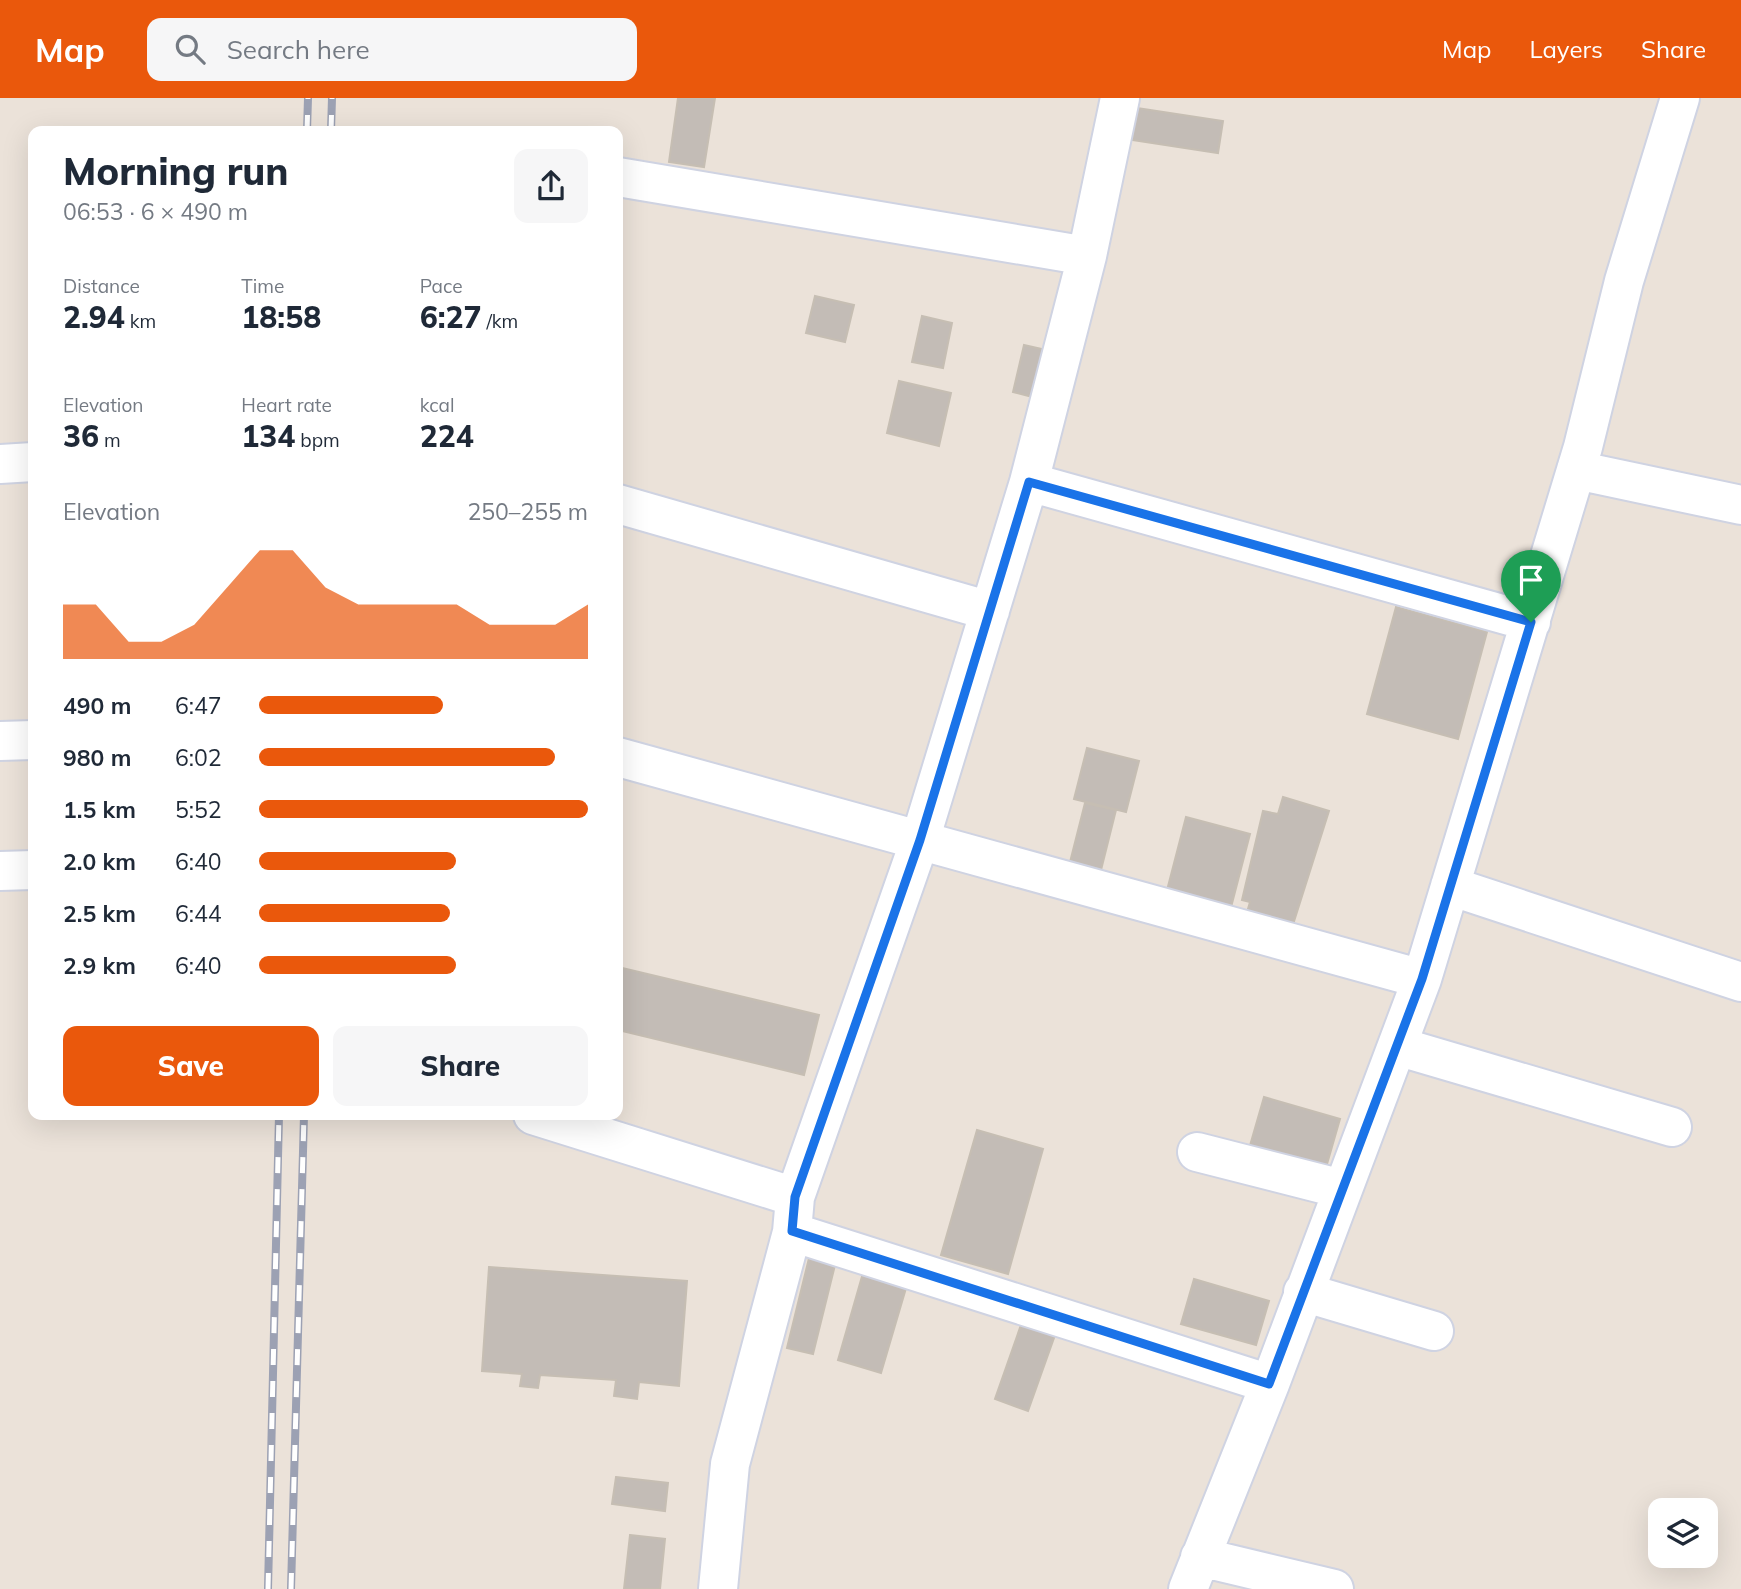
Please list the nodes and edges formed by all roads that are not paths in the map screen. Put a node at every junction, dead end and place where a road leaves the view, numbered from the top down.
1 (1120, 98) edge
2 (1680, 98) edge
3 (623, 178) edge
4 (1087, 256) junction
5 (28, 462) edge
6 (0, 464) edge
7 (1576, 470) junction
8 (1029, 482) junction
9 (623, 505) edge
10 (1741, 505) edge
11 (990, 611) junction
12 (1531, 622) junction
13 (28, 740) edge
14 (0, 741) edge
15 (623, 758) edge
16 (920, 840) junction
17 (28, 870) edge
18 (0, 871) edge
19 (1450, 886) junction
20 (1422, 979) junction
21 (1741, 982) edge
22 (1396, 1046) junction
23 (546, 1120) edge
24 (1672, 1127) dead end
25 (1197, 1152) dead end
26 (1342, 1189) junction
27 (794, 1214) junction
28 (1303, 1292) junction
29 (1434, 1331) dead end
30 (1269, 1384) junction
31 (1194, 1573) edge
32 (718, 1589) edge
33 (1334, 1589) edge

1 - 4 street
2 - 7 street
3 - 4 street
4 - 8 street
5 - 6 street
7 - 10 street
7 - 12 street
8 - 11 street
8 - 12 street
9 - 11 street
11 - 16 street
12 - 19 street
13 - 14 street
15 - 16 street
16 - 20 street
16 - 27 street
17 - 18 street
19 - 20 street
19 - 21 street
20 - 22 street
22 - 24 street
22 - 26 street
23 - 27 street
25 - 26 street
26 - 28 street
27 - 30 street
27 - 32 street
28 - 29 street
28 - 30 street
30 - 31 street
31 - 33 street

